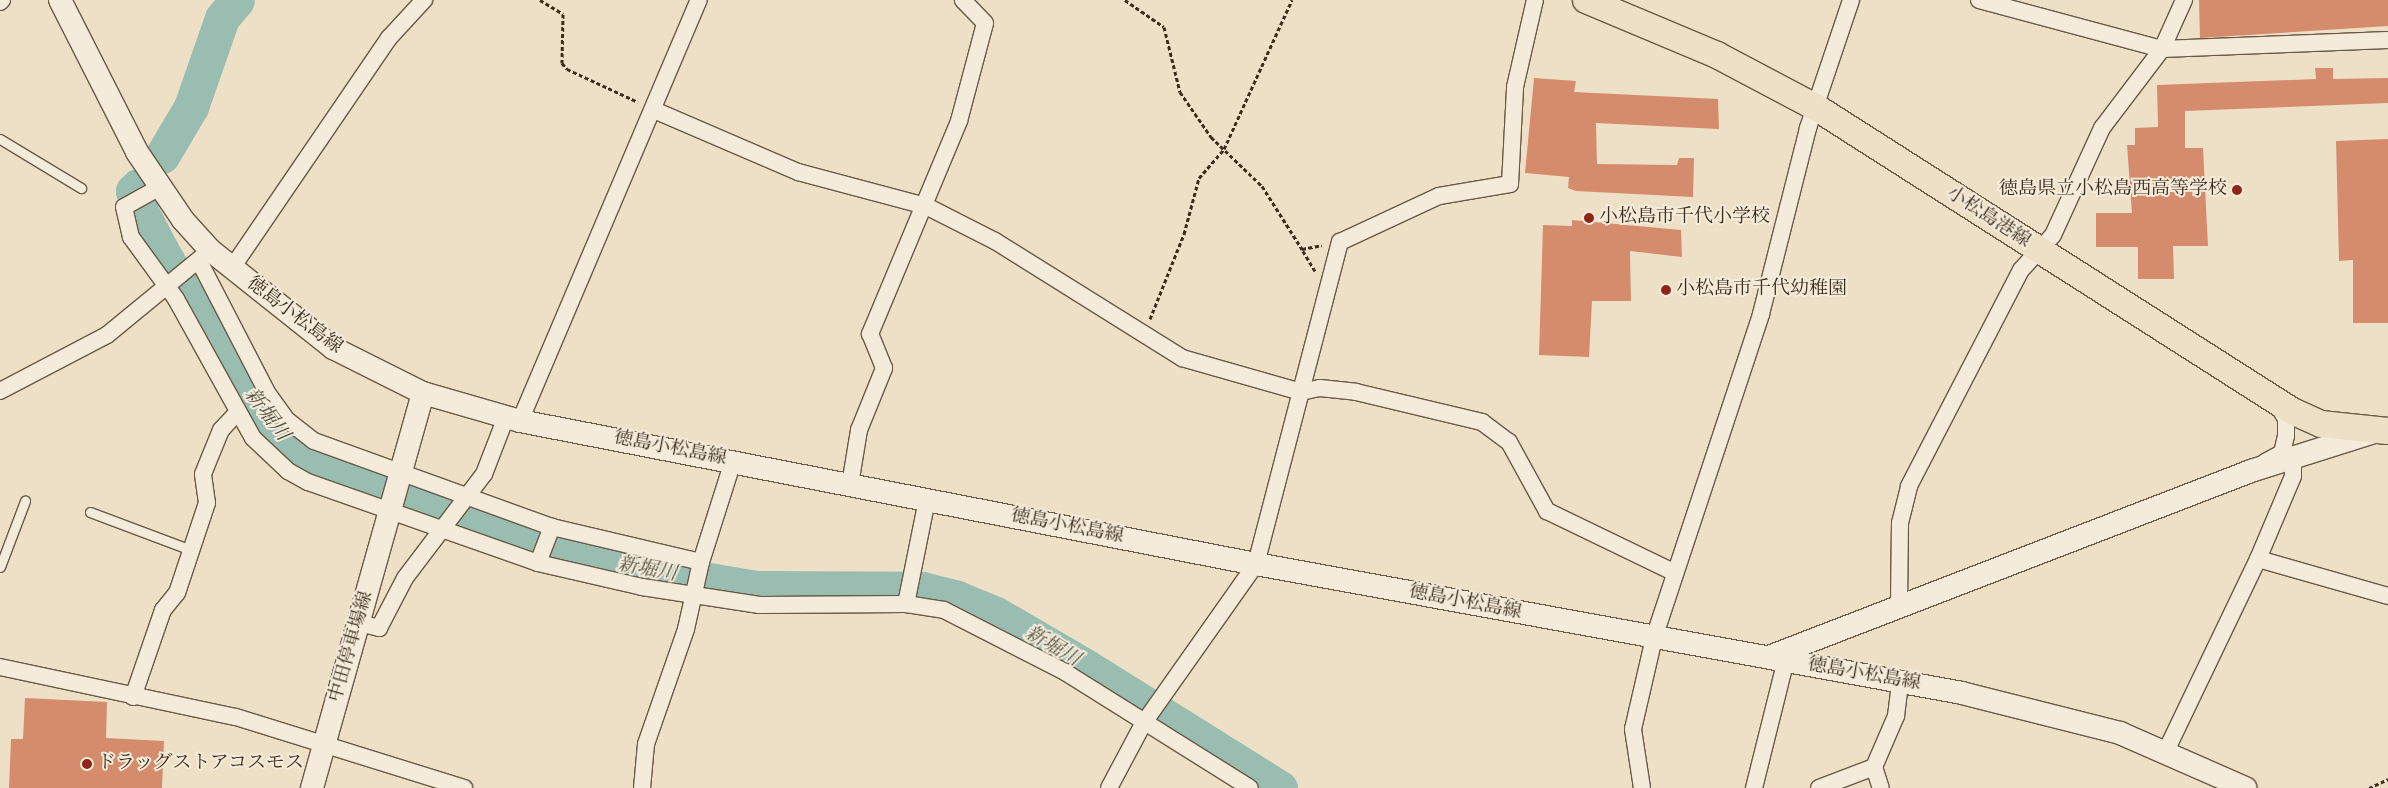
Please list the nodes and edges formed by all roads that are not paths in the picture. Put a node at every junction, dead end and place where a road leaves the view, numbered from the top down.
1 (60, 0) edge
2 (424, 0) edge
3 (699, 0) edge
4 (964, 0) edge
5 (1535, 0) edge
6 (1586, 0) edge
7 (1851, 0) edge
8 (1979, 0) edge
9 (2184, 0) edge
10 (2388, 40) edge
11 (2162, 49) junction
12 (1817, 108) junction
13 (654, 110) junction
14 (0, 139) edge
15 (81, 188) dead end
16 (152, 191) junction
17 (926, 206) junction
18 (2038, 250) junction
19 (201, 259) junction
20 (232, 268) junction
21 (170, 285) junction
22 (0, 391) edge
23 (423, 392) junction
24 (1301, 392) junction
25 (2276, 400) junction
26 (236, 414) junction
27 (513, 419) junction
28 (2381, 432) edge
29 (2293, 459) junction
30 (732, 461) junction
31 (2251, 472) junction
32 (401, 478) junction
33 (850, 485) junction
34 (927, 500) junction
35 (25, 501) dead end
36 (463, 502) junction
37 (392, 509) junction
38 (90, 512) dead end
39 (447, 526) junction
40 (550, 531) junction
41 (191, 550) junction
42 (540, 559) junction
43 (2258, 559) junction
44 (1256, 564) junction
45 (700, 565) junction
46 (0, 567) edge
47 (1675, 573) junction
48 (695, 593) junction
49 (2388, 596) edge
50 (906, 601) junction
51 (1899, 604) junction
52 (358, 623) junction
53 (1654, 638) junction
54 (1777, 659) junction
55 (0, 667) edge
56 (1900, 682) junction
57 (133, 697) junction
58 (1146, 721) junction
59 (325, 743) junction
60 (2166, 751) junction
61 (1874, 767) junction
62 (312, 788) edge
63 (464, 788) edge
64 (642, 788) edge
65 (1109, 788) edge
66 (1250, 788) edge
67 (1642, 788) edge
68 (1754, 788) edge
69 (1818, 788) edge
70 (1881, 788) edge
71 (2245, 788) edge

1 - 16 main road, 徳島小松島線
2 - 20 street
3 - 13 street
4 - 17 street
5 - 24 street
6 - 12 main road, 小松島港線
7 - 12 street
8 - 11 street
9 - 11 street
10 - 11 street
11 - 18 street
12 - 18 main road, 小松島港線
12 - 47 street
13 - 17 street
13 - 27 street
14 - 15 lane
16 - 19 main road, 徳島小松島線
16 - 21 street
17 - 24 street
17 - 33 street
18 - 25 main road, 小松島港線
18 - 51 street
19 - 20 main road, 徳島小松島線
19 - 21 street
19 - 32 street
20 - 23 main road, 徳島小松島線
21 - 22 street
21 - 26 street
23 - 27 main road, 徳島小松島線
23 - 32 main road
24 - 44 street
24 - 47 street
25 - 28 main road, 小松島港線
25 - 31 street
26 - 37 street
26 - 41 street
27 - 30 main road, 徳島小松島線
27 - 36 street
28 - 29 main road
29 - 31 main road
29 - 43 street
30 - 33 main road, 徳島小松島線
30 - 45 street
31 - 51 main road
32 - 36 street
32 - 37 main road, 中田停車場線
33 - 34 main road, 徳島小松島線
34 - 44 main road, 徳島小松島線
34 - 50 street
35 - 46 lane
36 - 39 street
36 - 40 street
37 - 39 street
37 - 52 main road, 中田停車場線
38 - 41 lane
39 - 42 street
39 - 52 street
40 - 42 street
40 - 45 street
41 - 57 street
42 - 48 street
43 - 49 street
43 - 60 street
44 - 53 main road, 徳島小松島線
44 - 58 street
45 - 48 street
47 - 53 street
48 - 50 street
48 - 64 street
50 - 58 street
51 - 54 main road
52 - 59 main road, 中田停車場線
53 - 54 main road, 徳島小松島線
53 - 67 street
54 - 56 main road, 徳島小松島線
54 - 68 street
55 - 57 street
56 - 60 main road, 徳島小松島線
56 - 61 street
57 - 59 street
58 - 65 street
58 - 66 street
59 - 62 main road, 中田停車場線
59 - 63 street
60 - 71 main road, 徳島小松島線
61 - 69 street
61 - 70 street

